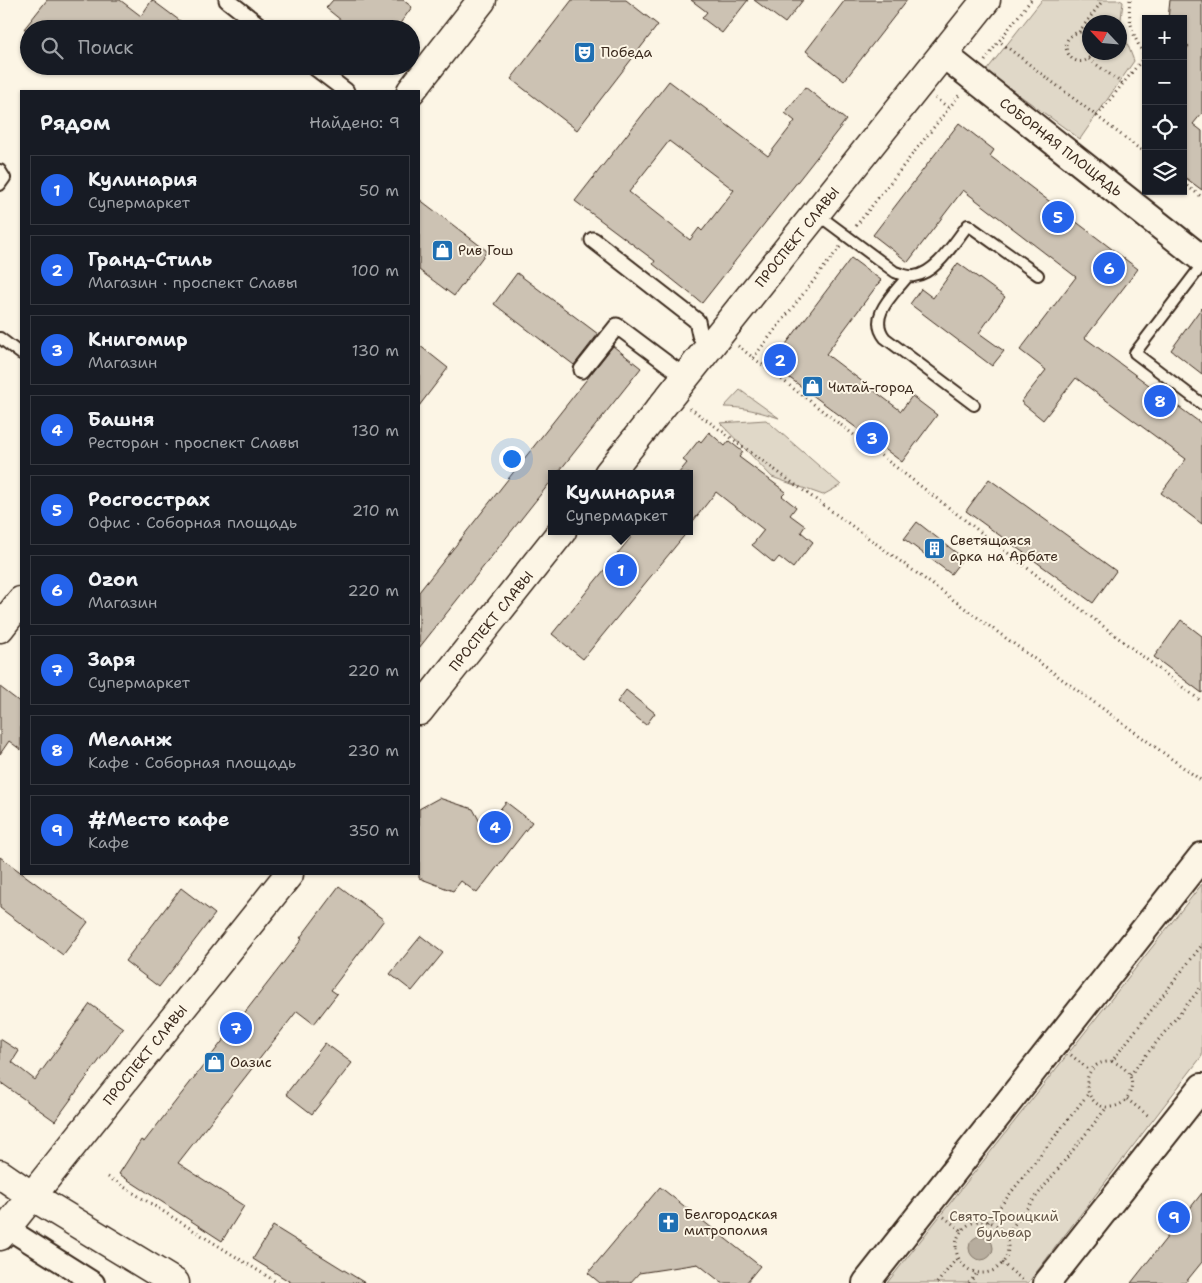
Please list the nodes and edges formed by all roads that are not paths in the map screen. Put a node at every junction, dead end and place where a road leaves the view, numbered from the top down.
1 (227, 0) edge
2 (482, 0) edge
3 (986, 0) edge
4 (253, 20) edge
5 (943, 54) junction
6 (325, 75) edge
7 (345, 90) edge
8 (412, 90) edge
9 (0, 170) edge
10 (0, 185) edge
11 (816, 213) junction
12 (593, 240) dead end
13 (1202, 259) edge
14 (1202, 265) edge
15 (1038, 275) dead end
16 (908, 276) junction
17 (0, 338) edge
18 (714, 341) junction
19 (20, 353) edge
20 (582, 370) dead end
21 (678, 386) junction
22 (1202, 404) edge
23 (974, 405) dead end
24 (611, 470) edge
25 (559, 535) edge
26 (20, 602) edge
27 (0, 628) edge
28 (420, 710) edge
29 (1202, 856) edge
30 (288, 875) edge
31 (1202, 1087) edge
32 (0, 1174) edge
33 (32, 1196) junction
34 (3, 1232) edge
35 (94, 1283) edge
36 (175, 1283) edge
37 (866, 1283) edge
38 (1047, 1283) edge

1 - 4 street
2 - 8 main road
3 - 5 main road, ПРОСПЕКТ СЛАВЫ
5 - 11 main road, ПРОСПЕКТ СЛАВЫ
5 - 13 street, СОБОРНАЯ ПЛОЩАДЬ
6 - 7 street
9 - 10 lane
11 - 16 lane
11 - 18 main road, ПРОСПЕКТ СЛАВЫ
12 - 18 street
14 - 22 lane
15 - 16 lane
16 - 23 lane
17 - 19 lane
18 - 21 main road, ПРОСПЕКТ СЛАВЫ
20 - 21 street
21 - 24 main road, ПРОСПЕКТ СЛАВЫ
25 - 28 main road, ПРОСПЕКТ СЛАВЫ
26 - 27 main road
29 - 37 street
30 - 33 main road, ПРОСПЕКТ СЛАВЫ
31 - 38 street
32 - 33 main road
33 - 34 main road, ПРОСПЕКТ СЛАВЫ
33 - 36 main road
34 - 35 street

